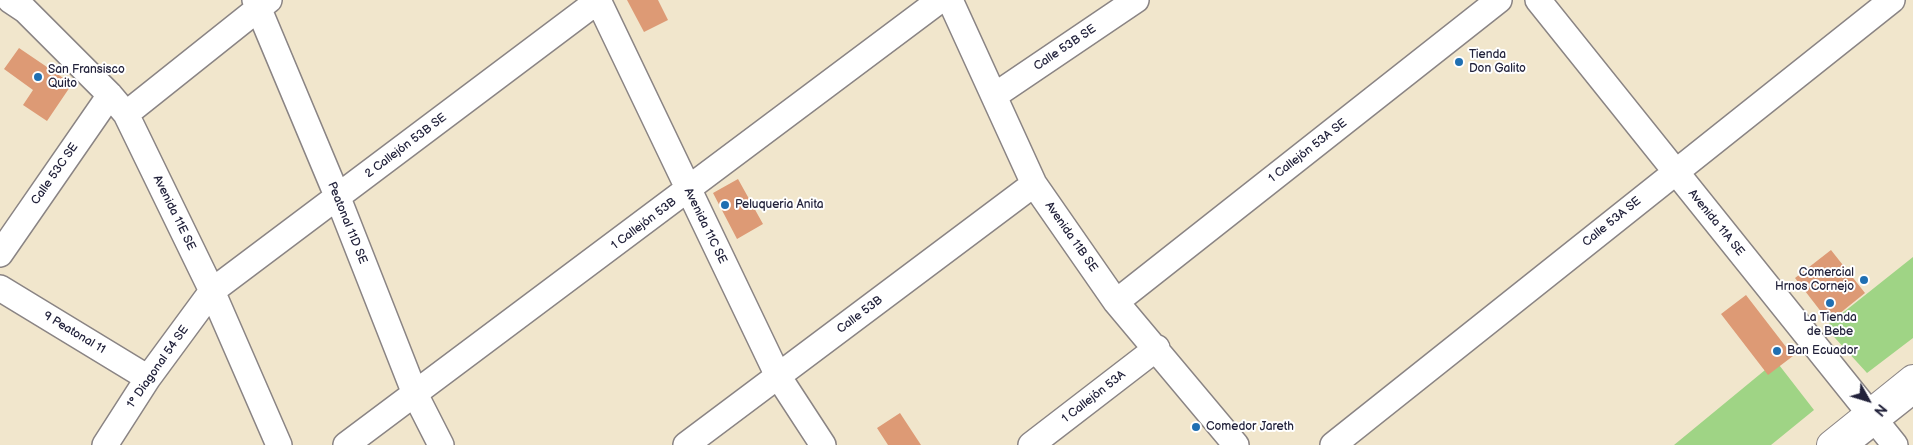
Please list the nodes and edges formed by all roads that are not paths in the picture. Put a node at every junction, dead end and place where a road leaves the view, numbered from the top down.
1 (598, 0) edge
2 (940, 0) edge
3 (950, 0) edge
4 (1136, 0) edge
5 (1499, 0) edge
6 (1538, 0) edge
7 (1892, 0) edge
8 (24, 3) edge
9 (260, 3) edge
10 (110, 94) junction
11 (994, 96) junction
12 (126, 114) junction
13 (1676, 172) junction
14 (1034, 184) junction
15 (688, 191) junction
16 (338, 198) junction
17 (2, 245) edge
18 (0, 288) edge
19 (212, 291) junction
20 (1116, 302) junction
21 (1157, 348) junction
22 (778, 376) junction
23 (148, 378) junction
24 (1913, 379) edge
25 (415, 394) junction
26 (1913, 399) edge
27 (1874, 420) junction
28 (105, 445) edge
29 (279, 445) edge
30 (346, 445) edge
31 (441, 445) edge
32 (686, 445) edge
33 (823, 445) edge
34 (1031, 445) edge
35 (1236, 445) edge
36 (1334, 445) edge
37 (1831, 445) edge
38 (1855, 445) edge
39 (1895, 445) edge

1 - 15 street, Avenida 11C SE
1 - 16 street, 2 Callejón 53B SE
2 - 15 street, 1 Callejón 53B
3 - 11 street, Avenida 11B SE
4 - 11 street, Calle 53B SE
5 - 20 street, 1 Callejón 53A SE
6 - 13 street, Avenida 11A SE
7 - 13 street, Calle 53A SE
8 - 10 street, Avenida 11E SE
9 - 12 street
9 - 16 street, Peatonal 11D SE
10 - 12 street, Avenida 11E SE
10 - 17 street, Calle 53C SE
11 - 14 street, Avenida 11B SE
12 - 19 street, Avenida 11E SE
13 - 27 street, Avenida 11A SE
13 - 36 street, Calle 53A SE
14 - 20 street, Avenida 11B SE
14 - 22 street, Calle 53B
15 - 22 street, Avenida 11C SE
15 - 25 street, 1 Callejón 53B
16 - 19 street, 2 Callejón 53B SE
16 - 25 street, Peatonal 11D SE
18 - 23 street, 9 Peatonal 11
19 - 23 street, 1° Diagonal 54 SE
19 - 29 street, Avenida 11E SE
20 - 21 street, Avenida 11B SE
21 - 34 street, 1 Callejón 53A
21 - 35 street, Avenida 11B SE
22 - 32 street, Calle 53B
22 - 33 street, Avenida 11C SE
23 - 28 street, 1° Diagonal 54 SE
24 - 27 main road
25 - 30 street, 1 Callejón 53B
25 - 31 street, Peatonal 11D SE
26 - 27 lane
27 - 37 main road
27 - 38 lane
27 - 39 street, Avenida 11A SE

